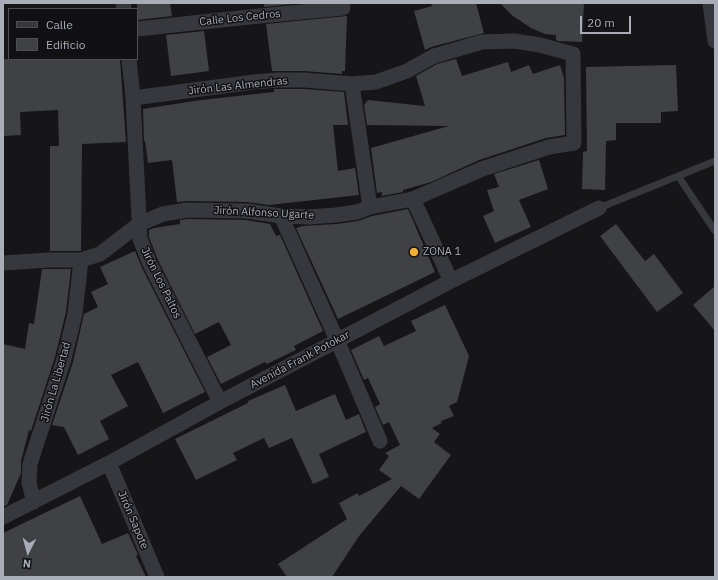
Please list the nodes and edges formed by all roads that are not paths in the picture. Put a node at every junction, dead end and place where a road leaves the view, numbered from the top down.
1 (710, 3) edge
2 (343, 8) dead end
3 (138, 30) edge
4 (715, 41) edge
5 (129, 60) edge
6 (352, 84) junction
7 (133, 98) junction
8 (574, 143) joint
9 (715, 161) edge
10 (678, 176) junction
11 (413, 199) junction
12 (370, 207) junction
13 (599, 208) joint
14 (281, 216) junction
15 (139, 224) junction
16 (715, 231) edge
17 (80, 260) junction
18 (3, 263) edge
19 (450, 281) junction
20 (337, 340) junction
21 (220, 402) junction
22 (380, 441) dead end
23 (109, 462) junction
24 (34, 502) junction
25 (3, 518) edge
26 (157, 577) edge

1 - 4 street
2 - 3 street, Calle Los Cedros
5 - 7 street, Jirón Los Paltos
6 - 7 street, Jirón Las Almendras
6 - 8 street, Jirón Las Almendras
6 - 12 street
7 - 15 street, Jirón Los Paltos
8 - 11 street, Jirón Alfonso Ugarte
9 - 10 lane
10 - 13 lane
10 - 16 lane
11 - 12 street, Jirón Alfonso Ugarte
11 - 19 street
12 - 14 street, Jirón Alfonso Ugarte
13 - 19 street, Avenida Frank Potokar
14 - 15 street, Jirón Alfonso Ugarte
14 - 20 street
15 - 17 street, Jirón Alfonso Ugarte
15 - 21 street, Jirón Los Paltos
17 - 18 street, Jirón Alfonso Ugarte
17 - 24 street, Jirón La Libertad
19 - 20 street, Avenida Frank Potokar
20 - 21 street, Avenida Frank Potokar
20 - 22 street
21 - 23 street, Avenida Frank Potokar
23 - 24 street, Avenida Frank Potokar
23 - 26 street, Jirón Sapote
24 - 25 street, Avenida Frank Potokar

